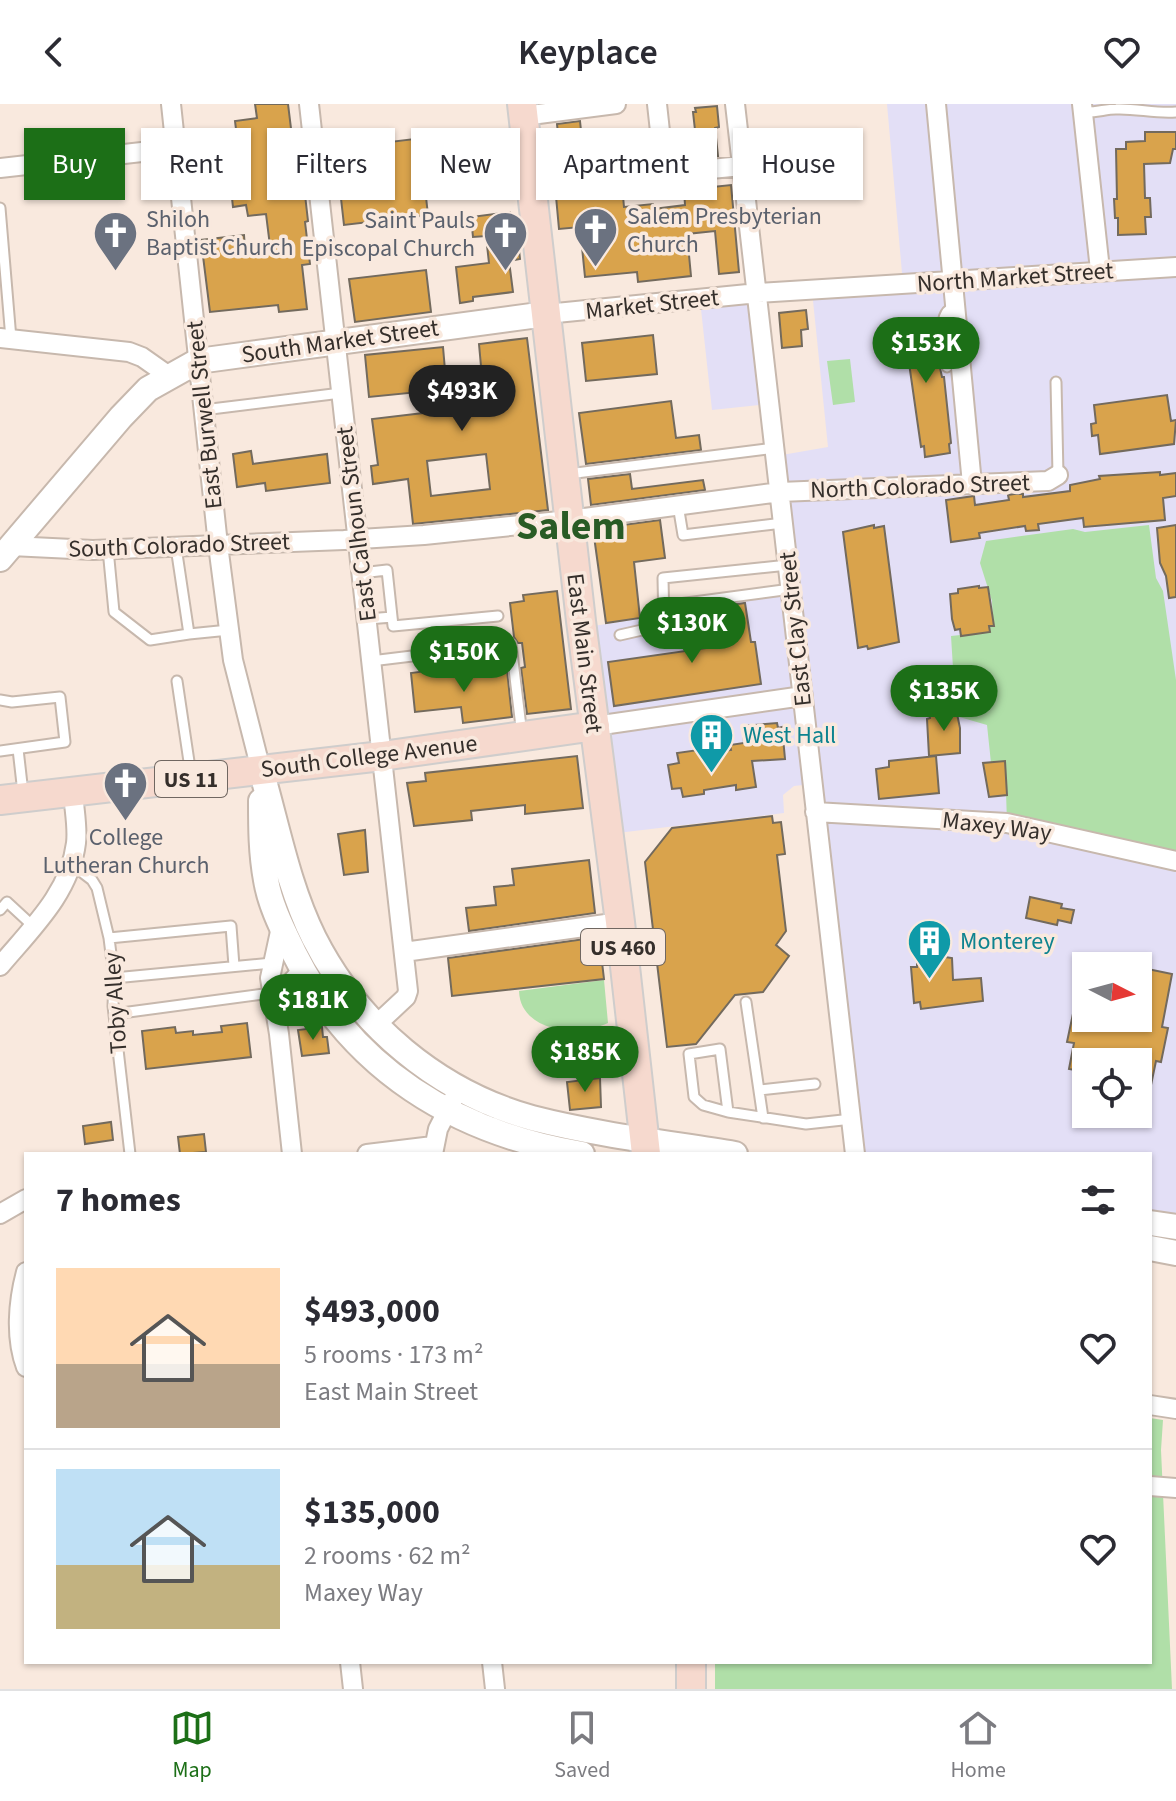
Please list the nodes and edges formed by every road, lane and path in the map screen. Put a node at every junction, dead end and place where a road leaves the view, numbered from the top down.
1 (171, 104) edge
2 (309, 104) edge
3 (616, 104) edge
4 (657, 104) edge
5 (735, 104) edge
6 (936, 104) edge
7 (1082, 108) edge
8 (523, 110) edge
9 (1176, 112) edge
10 (174, 128) edge
11 (738, 128) edge
12 (141, 152) edge
13 (733, 167) edge
14 (0, 168) edge
15 (182, 200) edge
16 (746, 200) edge
17 (0, 208) edge
18 (1176, 267) edge
19 (1100, 270) junction
20 (954, 280) junction
21 (758, 293) junction
22 (957, 307) junction
23 (546, 314) junction
24 (6, 339) edge
25 (335, 342) junction
26 (198, 361) junction
27 (947, 367) dead end
28 (169, 376) junction
29 (1056, 382) dead end
30 (341, 393) junction
31 (203, 410) junction
32 (775, 448) junction
33 (564, 475) junction
34 (1058, 475) joint
35 (972, 484) junction
36 (780, 492) junction
37 (678, 505) junction
38 (569, 520) junction
39 (783, 523) junction
40 (358, 539) junction
41 (218, 545) junction
42 (176, 547) junction
43 (108, 549) junction
44 (4, 550) edge
45 (788, 565) junction
46 (361, 573) junction
47 (791, 589) junction
48 (664, 606) junction
49 (498, 616) dead end
50 (392, 617) junction
51 (368, 619) junction
52 (229, 630) junction
53 (189, 634) junction
54 (620, 635) dead end
55 (371, 661) junction
56 (177, 681) dead end
57 (803, 696) junction
58 (0, 704) edge
59 (595, 726) junction
60 (522, 736) junction
61 (18, 749) junction
62 (0, 751) edge
63 (382, 756) junction
64 (261, 770) junction
65 (192, 779) junction
66 (73, 792) junction
67 (12, 799) edge
68 (815, 812) junction
69 (1176, 861) edge
70 (71, 864) junction
71 (0, 910) edge
72 (620, 922) junction
73 (33, 926) junction
74 (281, 927) junction
75 (109, 938) junction
76 (404, 952) junction
77 (272, 963) junction
78 (0, 966) edge
79 (234, 966) junction
80 (303, 971) junction
81 (114, 978) junction
82 (271, 993) junction
83 (746, 1002) dead end
84 (114, 1014) junction
85 (376, 1025) junction
86 (279, 1034) junction
87 (815, 1084) dead end
88 (459, 1088) junction
89 (760, 1090) junction
90 (447, 1110) junction
91 (728, 1112) junction
92 (763, 1118) junction
93 (852, 1119) junction
94 (645, 1147) edge
95 (433, 1150) edge
96 (130, 1152) edge
97 (292, 1152) edge
98 (400, 1152) edge
99 (573, 1152) edge
100 (709, 1152) edge
101 (855, 1152) edge
102 (24, 1200) edge
103 (0, 1214) edge
104 (1152, 1223) edge
105 (1176, 1227) edge
106 (1152, 1248) edge
107 (1176, 1253) edge
108 (24, 1282) edge
109 (24, 1358) edge
110 (1152, 1405) edge
111 (1176, 1409) edge
112 (1152, 1486) edge
113 (1176, 1488) edge
114 (350, 1664) edge
115 (492, 1664) edge
116 (691, 1664) edge
117 (353, 1689) edge
118 (495, 1689) edge
119 (691, 1689) edge

1 - 10 street, East Burwell Street
2 - 25 street, East Calhoun Street
3 - 8 street
4 - 13 street
5 - 11 street, East Clay Street
6 - 20 street
7 - 9 lane
7 - 19 street
8 - 23 main road, East Main Street
12 - 14 street
15 - 26 street, East Burwell Street
16 - 21 street, East Clay Street
17 - 24 lane
18 - 19 street, North Market Street
19 - 20 street, North Market Street
20 - 21 street, North Market Street
20 - 22 street
21 - 23 street, Market Street
21 - 32 street, East Clay Street
22 - 27 lane
22 - 35 street
23 - 25 main road, South Market Street
23 - 33 main road, East Main Street
24 - 28 street
25 - 26 main road, South Market Street
25 - 30 street, East Calhoun Street
26 - 28 main road, South Market Street
26 - 31 street, East Burwell Street
28 - 44 main road, South Market Street
29 - 34 lane
30 - 31 lane
30 - 40 street, East Calhoun Street
31 - 41 street, East Burwell Street
32 - 33 lane
32 - 36 street, East Clay Street
33 - 38 main road, East Main Street
34 - 35 street, North Colorado Street
35 - 36 street, North Colorado Street
36 - 37 street, North Colorado Street
36 - 39 street, East Clay Street
37 - 38 street, North Colorado Street
37 - 39 lane
38 - 40 street, South Colorado Street
38 - 59 main road, East Main Street
39 - 45 street, East Clay Street
40 - 41 street, South Colorado Street
40 - 46 street, East Calhoun Street
41 - 42 street, South Colorado Street
41 - 52 street, East Burwell Street
42 - 43 street, South Colorado Street
42 - 53 lane
43 - 44 street, South Colorado Street
43 - 53 lane
45 - 47 street, East Clay Street
45 - 48 lane
46 - 50 lane
46 - 51 street, East Calhoun Street
47 - 48 lane
47 - 57 street, East Clay Street
48 - 54 lane
49 - 50 lane
50 - 51 lane
51 - 55 street, East Calhoun Street
52 - 53 lane
52 - 64 street, East Burwell Street
55 - 60 lane
55 - 63 street, East Calhoun Street
56 - 65 lane
57 - 59 street
57 - 68 street, East Clay Street
58 - 61 lane
59 - 60 main road, South College Avenue / US 11
59 - 72 main road, East Main Street / US 460
60 - 63 main road, South College Avenue / US 11
61 - 62 lane
61 - 67 lane
63 - 64 main road, South College Avenue / US 11
63 - 76 street, East Calhoun Street
64 - 65 main road, South College Avenue / US 11
64 - 74 main road
64 - 85 main road
65 - 66 main road, South College Avenue / US 11
66 - 67 main road, South College Avenue / US 11
66 - 70 street
68 - 69 street, Maxey Way
68 - 93 street, East Clay Street
70 - 73 street
70 - 75 lane, Toby Alley
71 - 73 lane
72 - 76 street
72 - 94 main road, East Main Street / US 460
73 - 78 street
74 - 77 street
74 - 80 main road
75 - 79 lane
75 - 81 lane, Toby Alley
76 - 85 street, East Calhoun Street
77 - 79 lane
77 - 82 street
79 - 81 lane
80 - 86 street
80 - 90 main road
81 - 84 lane, Toby Alley
82 - 84 lane
82 - 86 street
83 - 89 lane
84 - 96 lane, Toby Alley
85 - 88 main road
86 - 97 street
87 - 89 lane
88 - 90 street
88 - 94 main road
89 - 92 lane
90 - 95 street
90 - 99 main road
91 - 91 lane
91 - 92 lane
92 - 93 lane
93 - 101 street, East Clay Street
94 - 100 main road
95 - 98 street
102 - 103 street
104 - 105 main road
106 - 107 main road
108 - 109 street
110 - 111 street
112 - 113 street
114 - 117 street
115 - 118 street
116 - 119 main road

